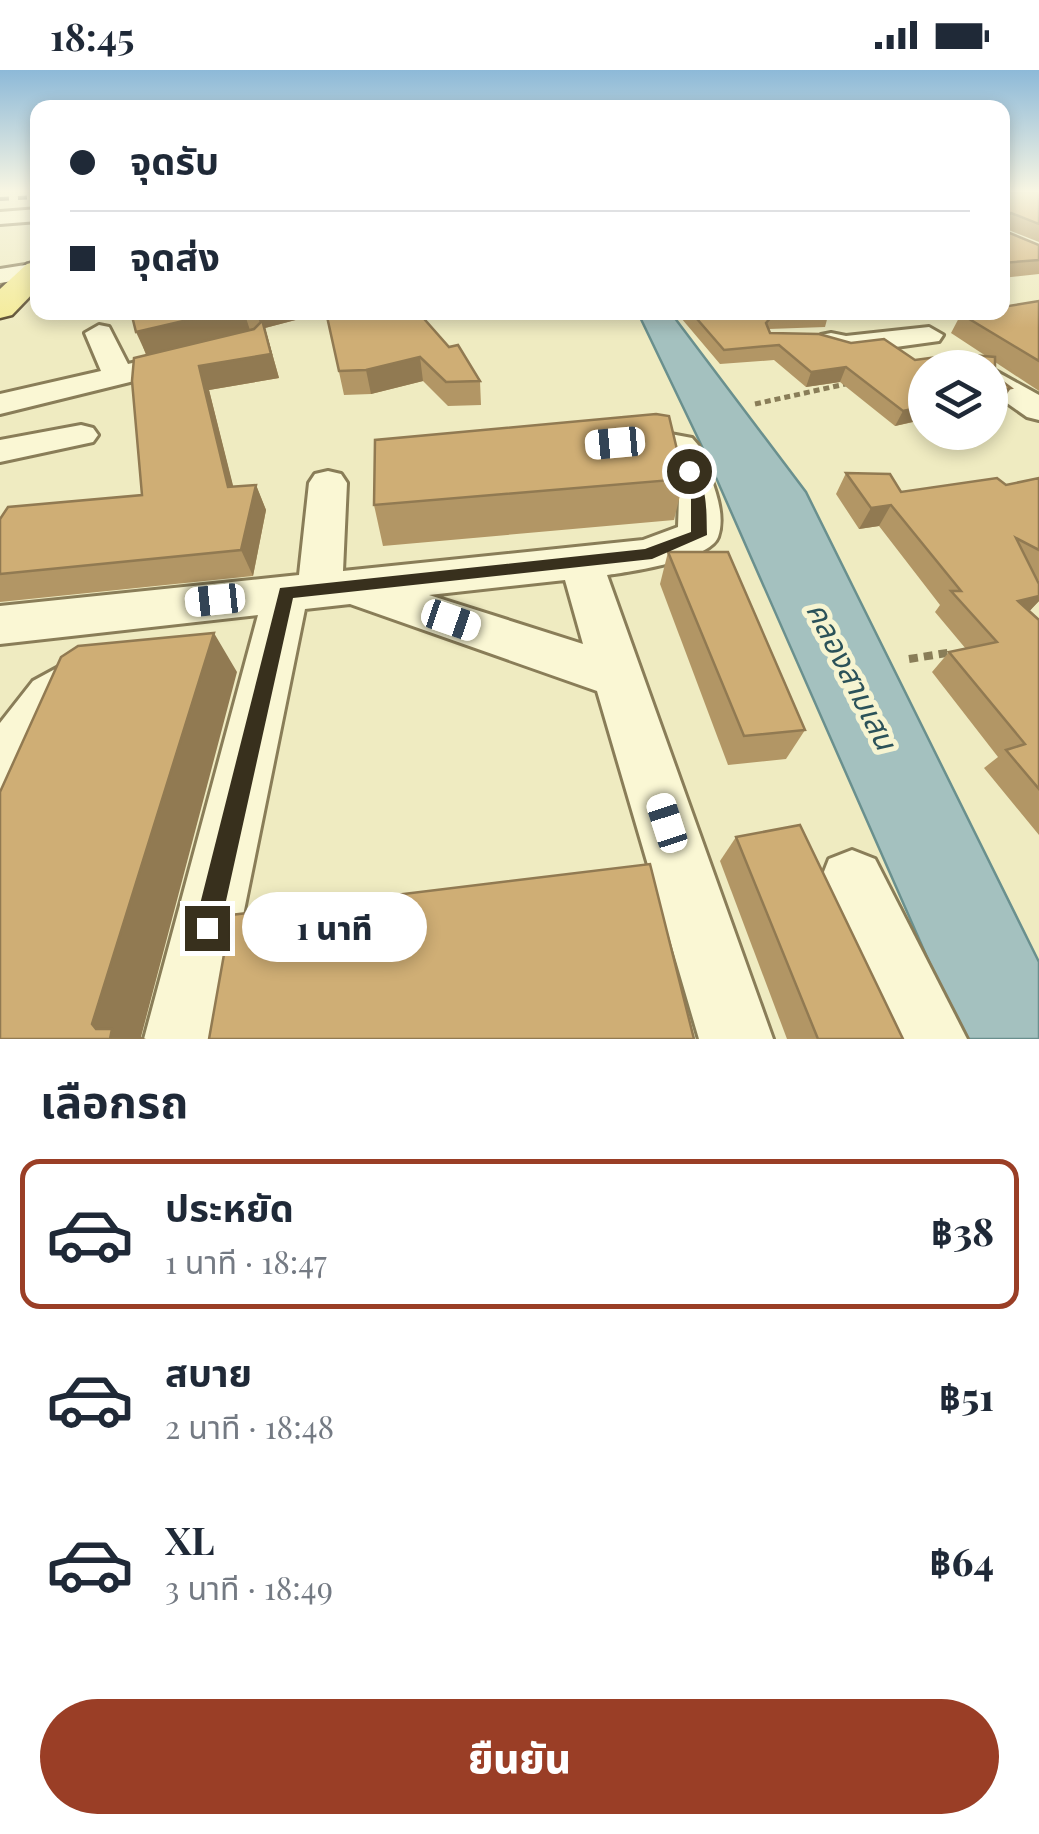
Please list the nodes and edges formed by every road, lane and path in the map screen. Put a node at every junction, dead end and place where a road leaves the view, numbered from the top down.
1 (30, 271) edge
2 (0, 276) edge
3 (30, 278) edge
4 (0, 308) edge
5 (907, 320) edge
6 (99, 333) dead end
7 (929, 335) junction
8 (797, 338) edge
9 (951, 350) edge
10 (213, 353) edge
11 (118, 376) junction
12 (862, 380) edge
13 (1008, 389) edge
14 (0, 404) edge
15 (755, 404) dead end
16 (1039, 410) edge
17 (81, 435) dead end
18 (573, 446) edge
19 (0, 451) edge
20 (328, 483) dead end
21 (581, 562) junction
22 (318, 589) junction
23 (144, 608) junction
24 (0, 625) edge
25 (965, 650) edge
26 (910, 658) dead end
27 (621, 678) junction
28 (5, 761) edge
29 (852, 882) dead end
30 (180, 1039) edge
31 (736, 1039) edge
32 (930, 1039) edge

1 - 2 street
3 - 4 main road
5 - 7 street
6 - 11 street
7 - 8 street
7 - 9 street
10 - 11 street
11 - 14 street
12 - 15 path
13 - 16 street
17 - 19 street
18 - 21 street
20 - 22 street
21 - 22 street
21 - 27 street
22 - 23 street
22 - 27 street
22 - 30 street
23 - 24 street
23 - 28 street
25 - 26 path
27 - 31 street
29 - 32 street

